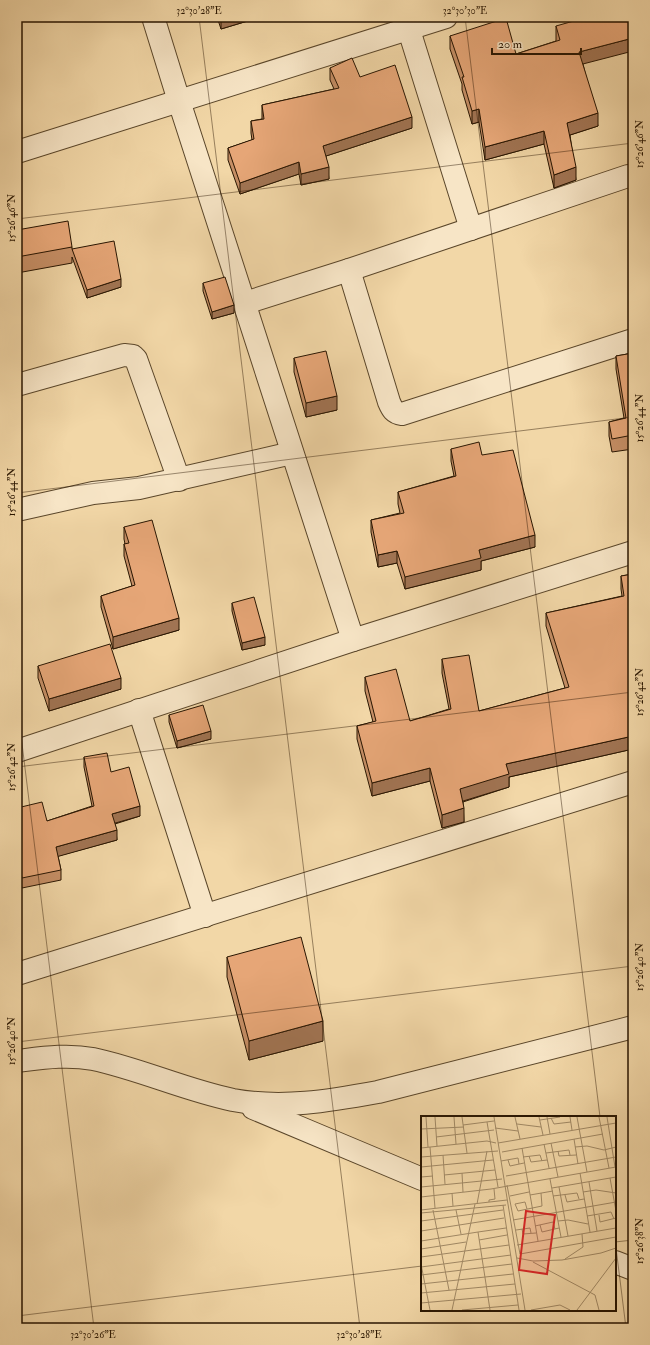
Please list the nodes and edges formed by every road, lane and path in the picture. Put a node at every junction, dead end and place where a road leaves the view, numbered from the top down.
1 (153, 17) edge
2 (446, 17) edge
3 (409, 30) junction
4 (179, 101) junction
5 (17, 152) edge
6 (633, 176) edge
7 (471, 229) junction
8 (349, 270) junction
9 (245, 303) junction
10 (633, 340) edge
11 (17, 385) edge
12 (292, 453) junction
13 (179, 480) junction
14 (17, 510) edge
15 (633, 552) edge
16 (353, 640) junction
17 (139, 710) junction
18 (17, 751) edge
19 (633, 782) edge
20 (205, 916) junction
21 (17, 974) edge
22 (633, 1027) edge
23 (17, 1061) edge
24 (232, 1099) junction
25 (421, 1180) edge
26 (616, 1262) edge
27 (633, 1269) edge

1 - 4 street
2 - 3 street
3 - 4 street
3 - 7 street
4 - 5 street
4 - 9 street
6 - 7 street
7 - 8 street
8 - 9 street
8 - 10 street
9 - 12 street
11 - 13 street
12 - 13 street
12 - 16 street
13 - 14 street
15 - 16 street
16 - 17 street
17 - 18 street
17 - 20 street
19 - 20 street
20 - 21 street
22 - 24 street
23 - 24 street
24 - 25 street
26 - 27 street

